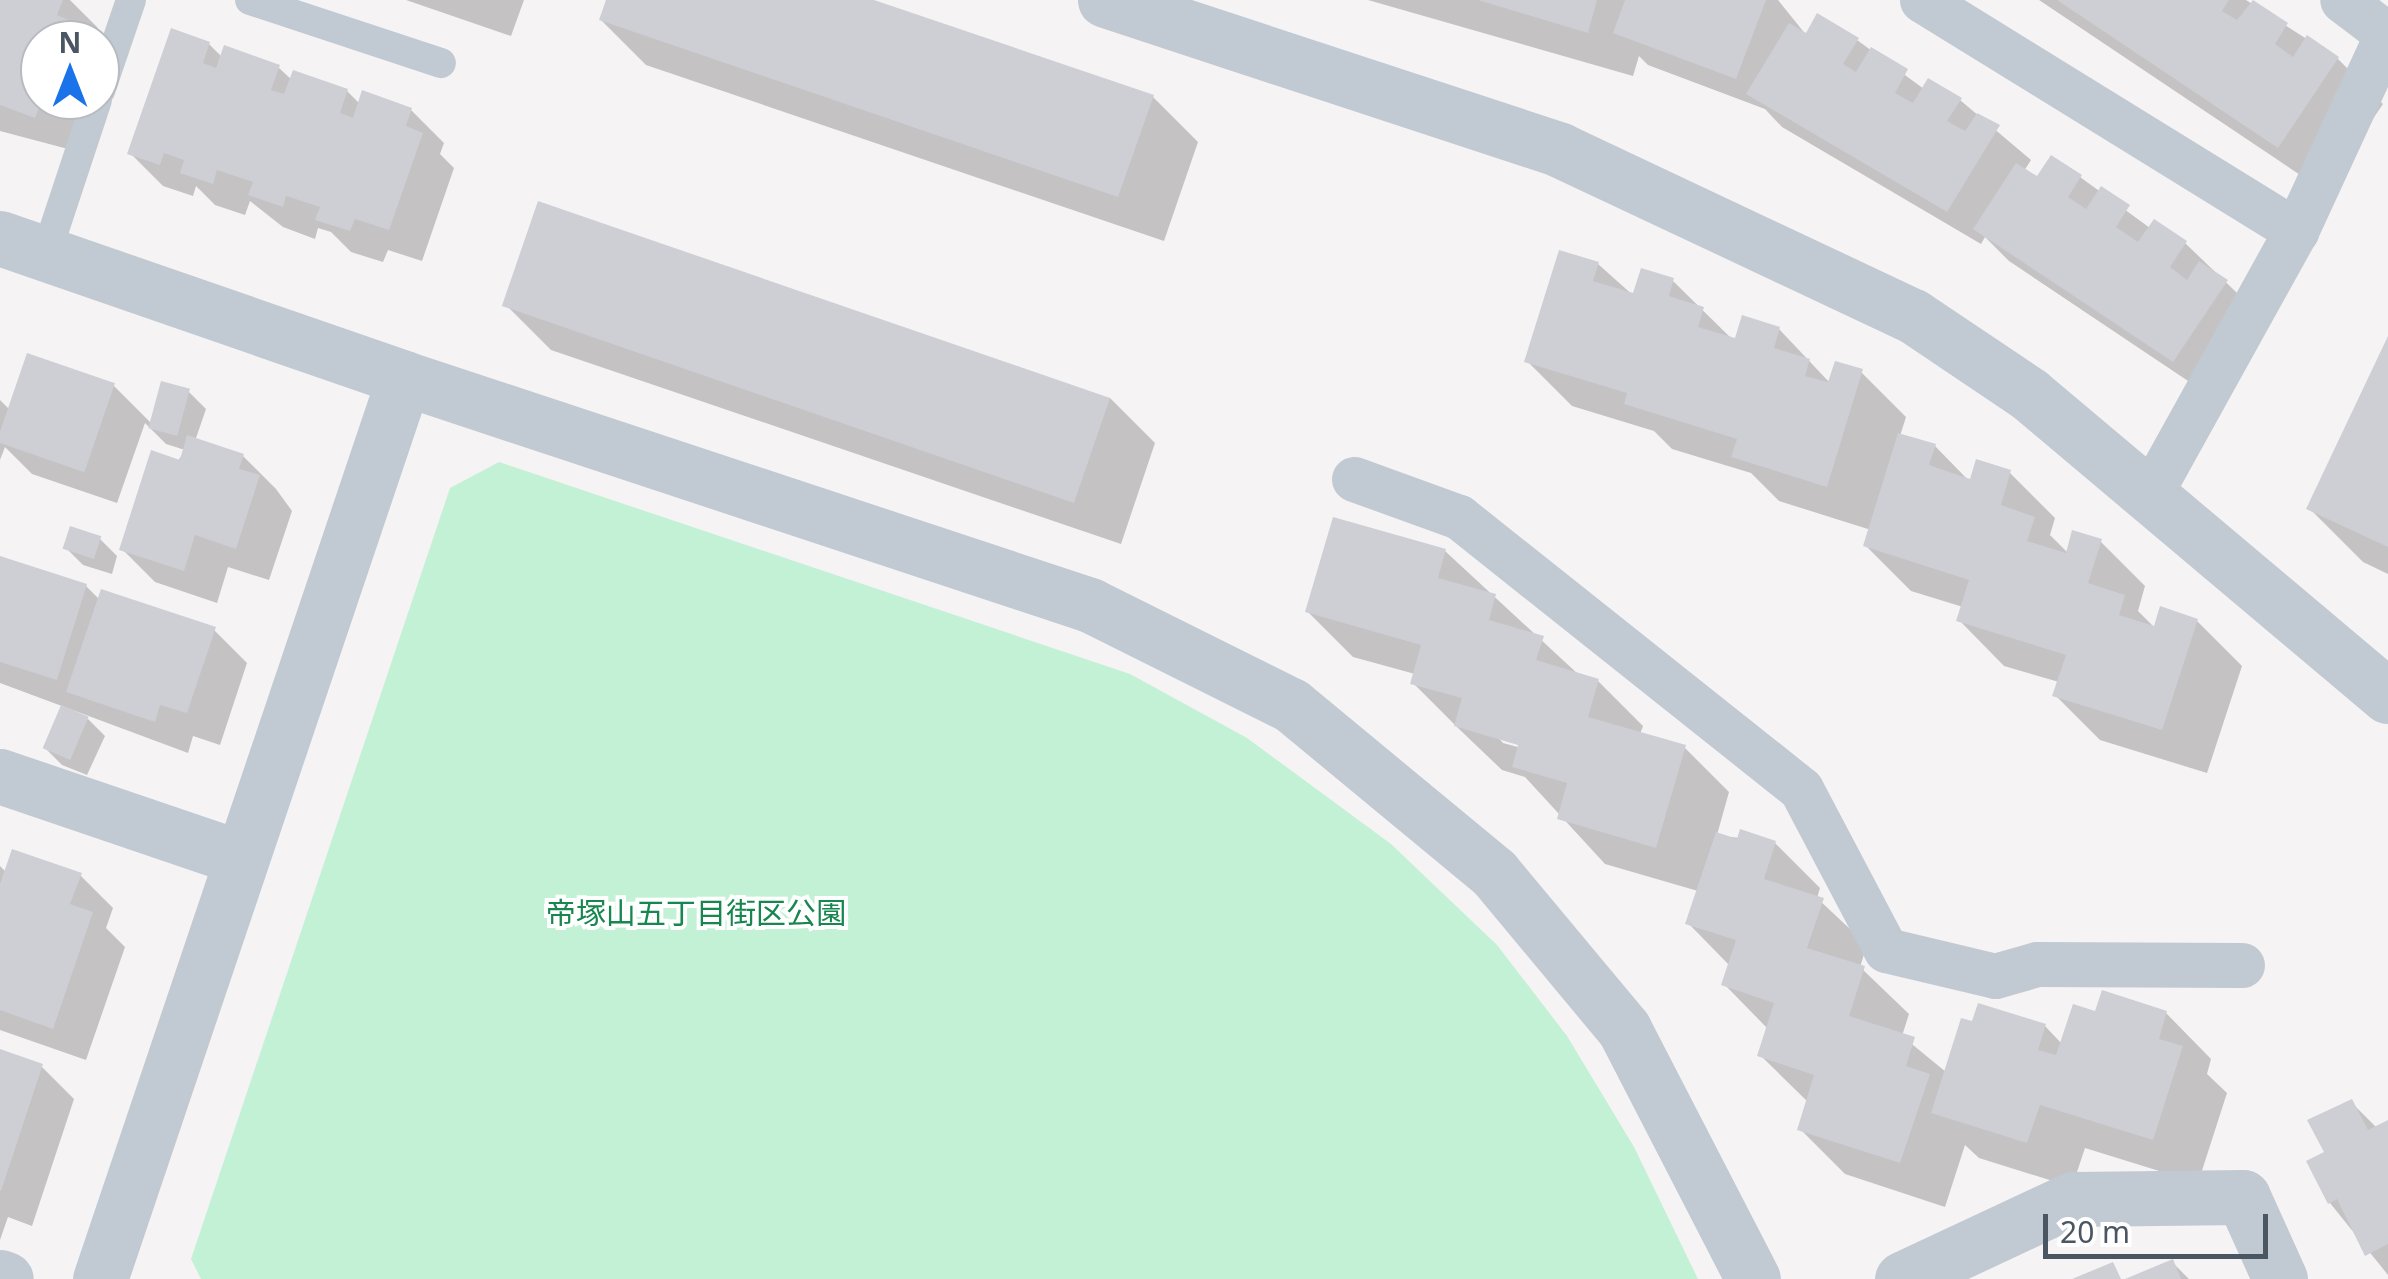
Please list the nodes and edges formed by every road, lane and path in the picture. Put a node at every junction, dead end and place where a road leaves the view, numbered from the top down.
1 (130, 0) edge
2 (250, 0) edge
3 (1105, 0) edge
4 (1922, 0) edge
5 (2342, 0) edge
6 (120, 31) edge
7 (2387, 33) edge
8 (441, 63) dead end
9 (87, 120) edge
10 (2296, 231) junction
11 (23, 246) edge
12 (404, 378) junction
13 (1354, 479) dead end
14 (2150, 494) junction
15 (2388, 696) edge
16 (0, 776) edge
17 (238, 857) junction
18 (2242, 965) dead end
19 (100, 1279) edge
20 (1752, 1279) edge
21 (1902, 1279) edge
22 (2280, 1279) edge

1 - 6 lane
2 - 8 lane
3 - 14 street
4 - 10 street
5 - 7 street
7 - 10 street
9 - 11 lane
10 - 14 street
11 - 12 street
12 - 17 street
12 - 20 street
13 - 18 street
14 - 15 street
16 - 17 street
17 - 19 street
21 - 22 street

